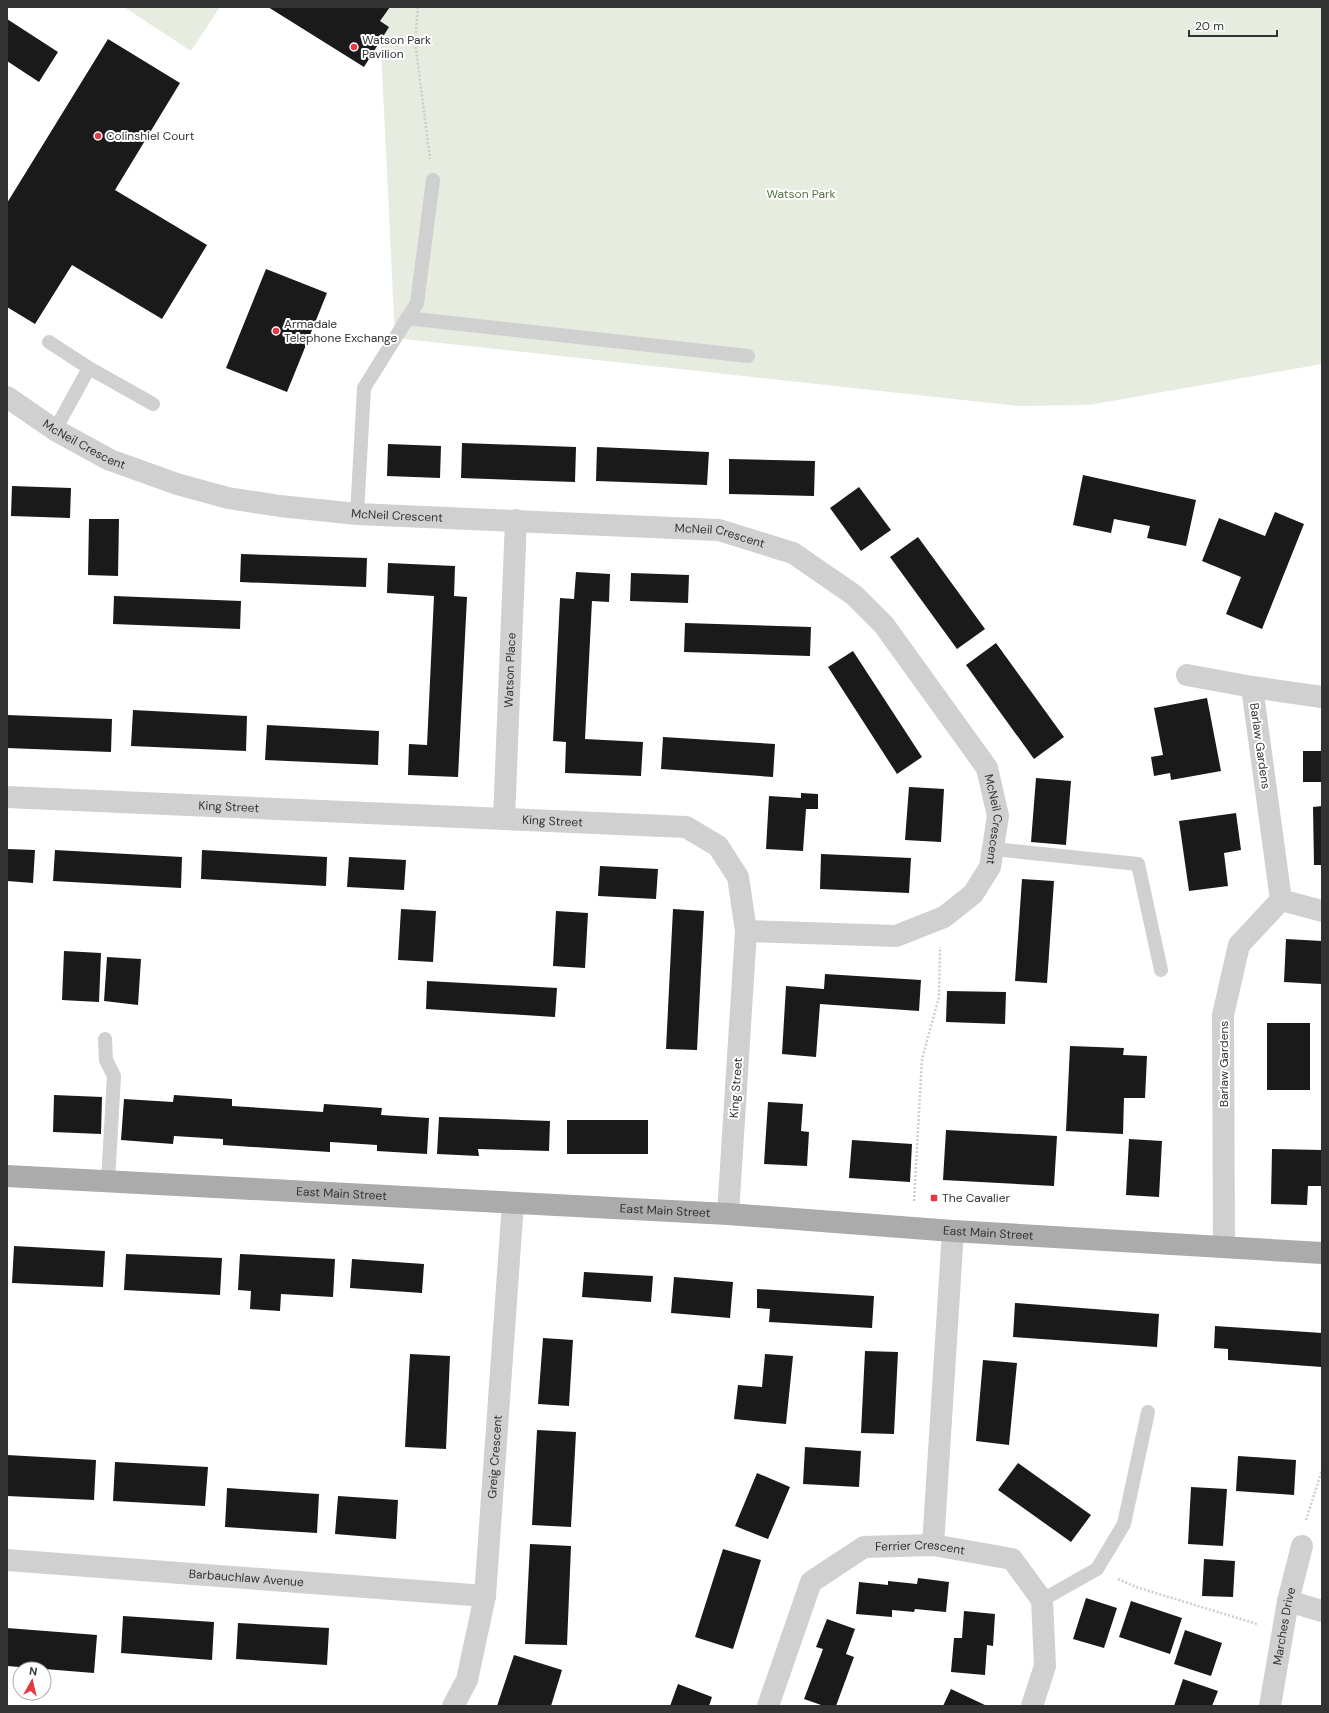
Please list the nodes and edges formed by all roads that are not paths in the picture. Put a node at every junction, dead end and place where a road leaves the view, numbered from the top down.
1 (433, 180) road end
2 (407, 318) junction
3 (49, 342) dead end
4 (748, 356) dead end
5 (89, 368) junction
6 (7, 397) edge
7 (153, 404) dead end
8 (55, 430) junction
9 (357, 514) junction
10 (516, 520) junction
11 (1187, 675) dead end
12 (1252, 687) junction
13 (1322, 696) edge
14 (7, 797) edge
15 (504, 819) junction
16 (993, 849) junction
17 (1281, 900) junction
18 (1322, 911) edge
19 (746, 931) junction
20 (1161, 970) dead end
21 (104, 1039) dead end
22 (7, 1176) edge
23 (108, 1181) junction
24 (513, 1203) junction
25 (728, 1214) junction
26 (953, 1231) junction
27 (1224, 1246) junction
28 (1322, 1253) edge
29 (1148, 1412) dead end
30 (933, 1545) junction
31 (1302, 1546) road end
32 (7, 1560) edge
33 (485, 1596) junction
34 (1042, 1600) junction
35 (1288, 1601) junction
36 (1322, 1611) edge
37 (453, 1706) edge
38 (768, 1706) edge
39 (1032, 1706) edge
40 (1270, 1706) edge

1 - 2 lane
2 - 4 lane
2 - 9 lane
3 - 5 lane
5 - 7 lane
5 - 8 lane
6 - 8 street, McNeil Crescent
8 - 9 street, McNeil Crescent
9 - 10 street, McNeil Crescent
10 - 15 street, Watson Place
10 - 16 street, McNeil Crescent
11 - 12 street, Barlaw Gardens
12 - 13 street, Barlaw Gardens
12 - 17 street, Barlaw Gardens
14 - 15 street, King Street
15 - 19 street, King Street
16 - 19 street, McNeil Crescent
16 - 20 lane
17 - 18 street
17 - 27 street, Barlaw Gardens
19 - 25 street, King Street
21 - 23 lane
22 - 23 main road, East Main Street
23 - 24 main road, East Main Street
24 - 25 main road, East Main Street
24 - 33 street, Greig Crescent
25 - 26 main road, East Main Street
26 - 27 main road, East Main Street
26 - 30 street
27 - 28 main road, East Main Street
29 - 34 lane
30 - 34 street, Ferrier Crescent
30 - 38 street, Ferrier Crescent
31 - 35 street, Marches Drive
32 - 33 street, Barbauchlaw Avenue
33 - 37 street, Greig Crescent
34 - 39 street
35 - 36 street
35 - 40 street, Marches Drive

